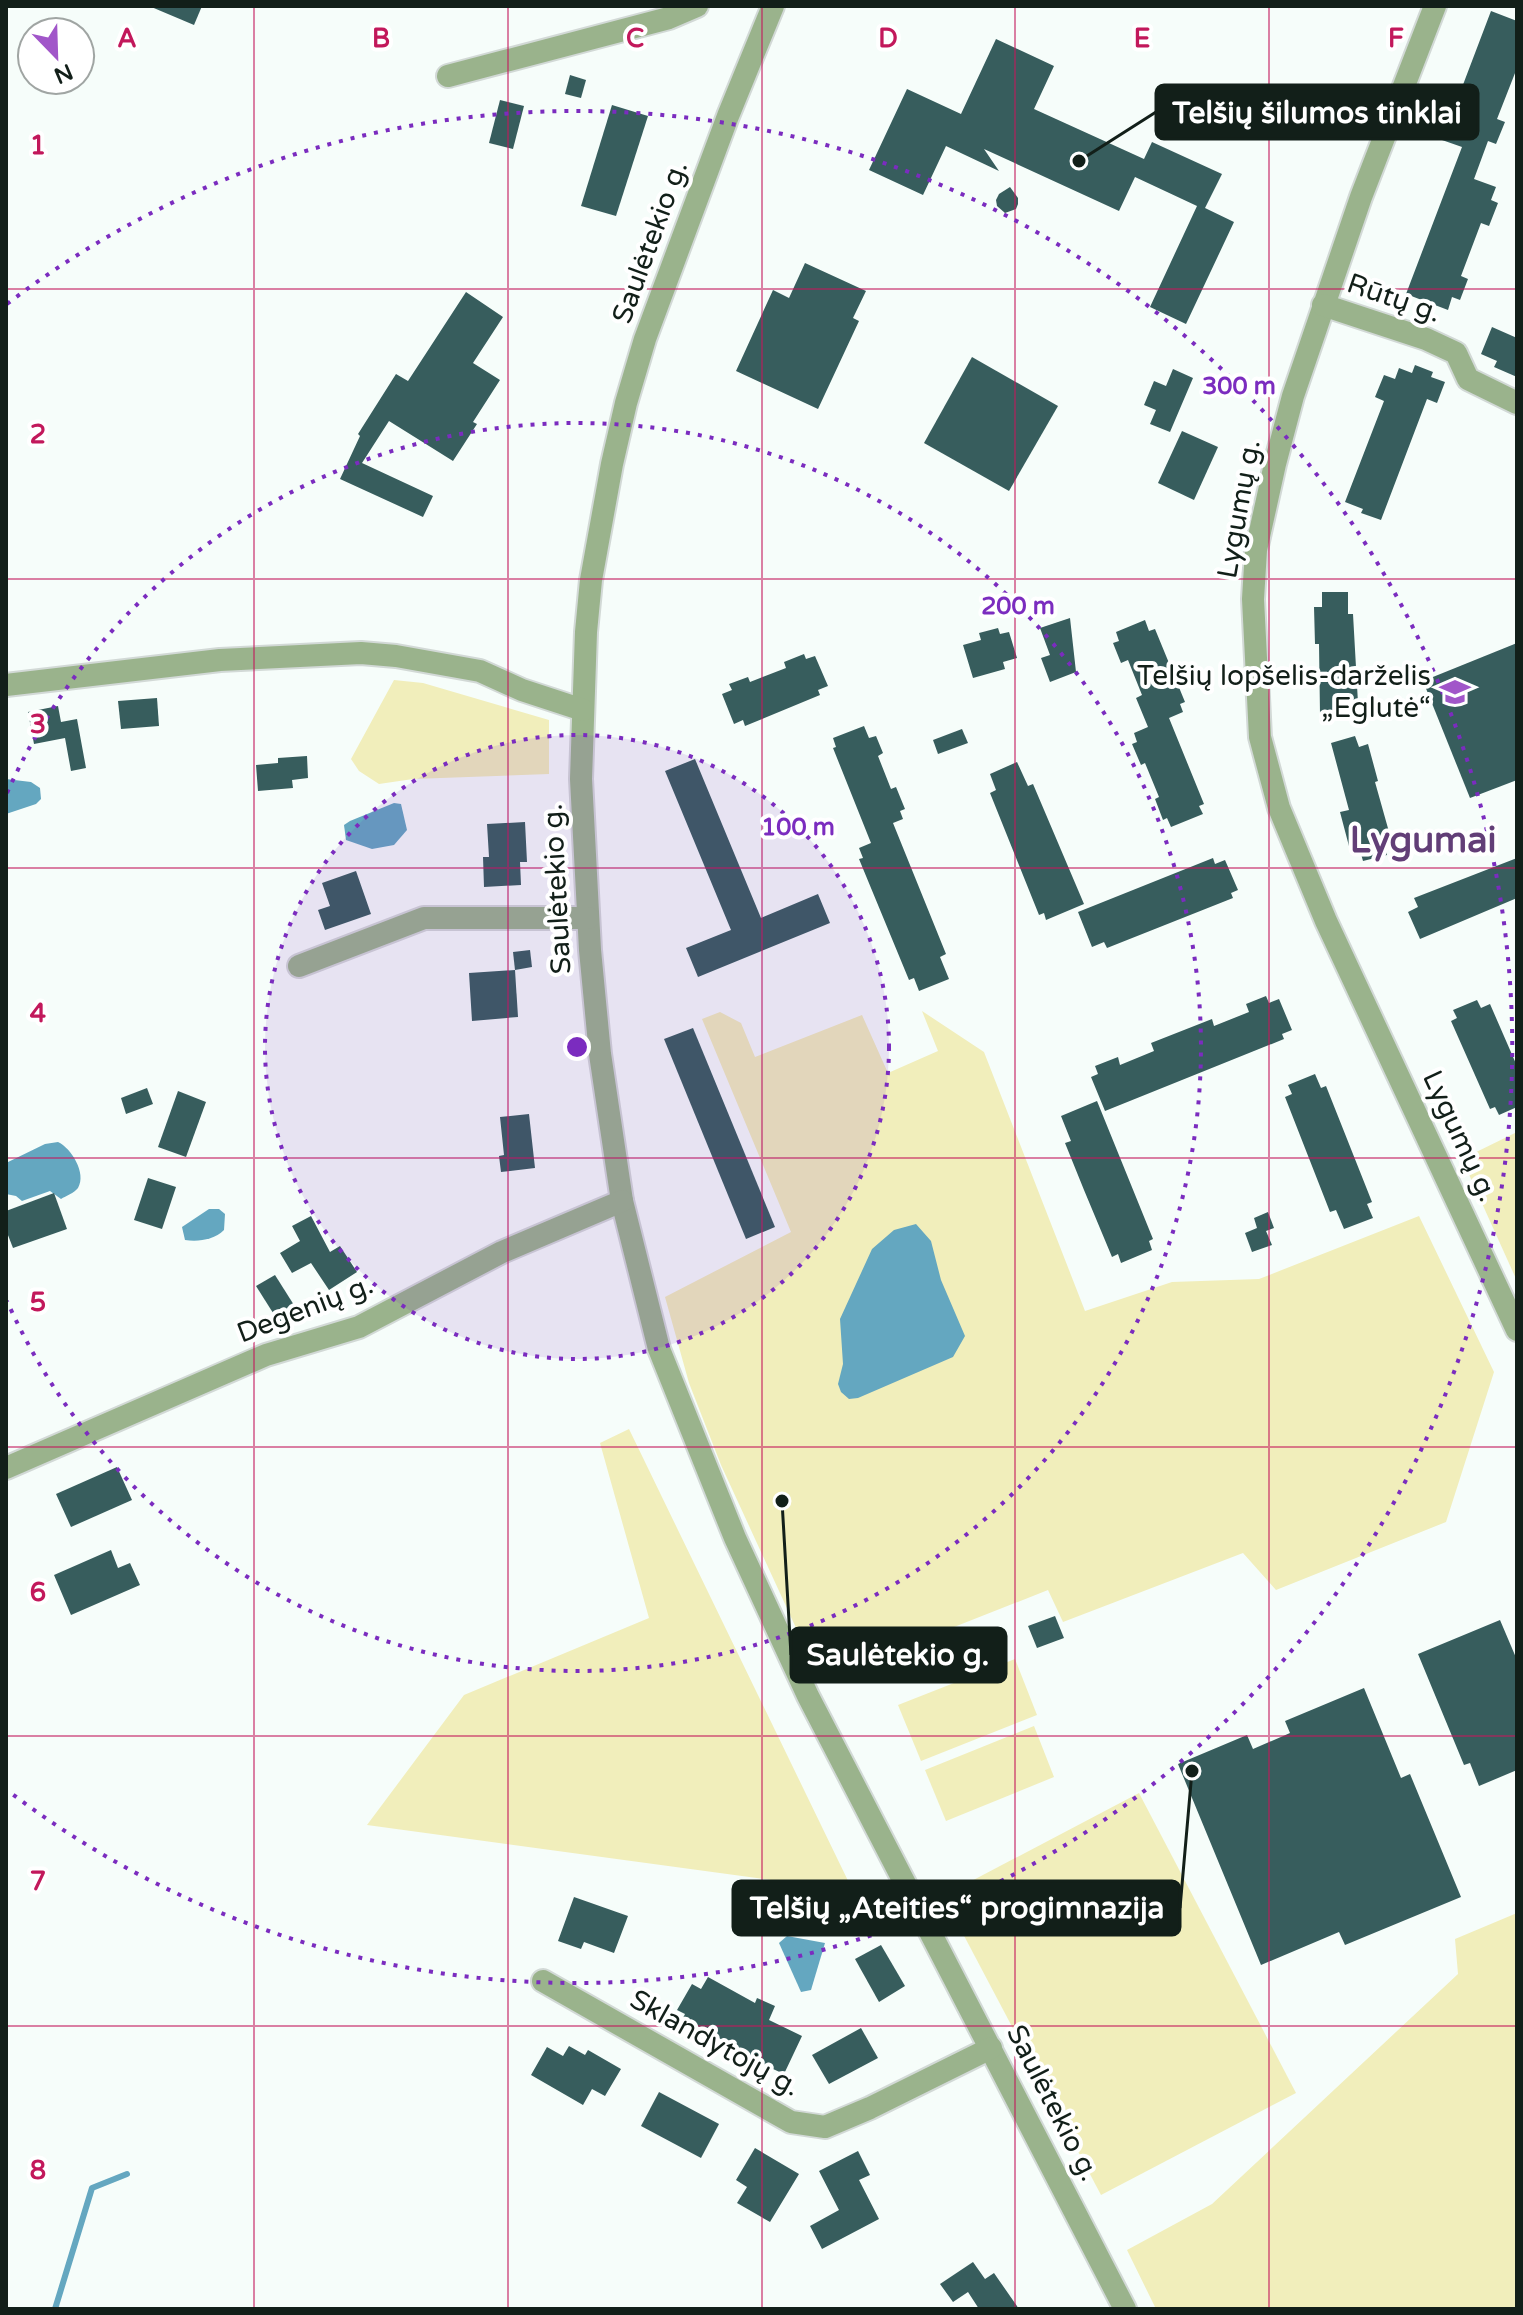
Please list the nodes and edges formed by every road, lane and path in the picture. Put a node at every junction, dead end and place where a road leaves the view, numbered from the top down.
1 (697, 6) edge
2 (773, 6) edge
3 (1435, 6) edge
4 (448, 76) dead end
5 (1323, 305) junction
6 (1517, 403) edge
7 (6, 685) edge
8 (583, 710) junction
9 (588, 918) junction
10 (299, 966) dead end
11 (622, 1201) junction
12 (1517, 1330) edge
13 (6, 1468) edge
14 (543, 1981) dead end
15 (991, 2048) junction
16 (1125, 2309) edge

1 - 4 street
2 - 8 street, Saulėtekio g.
3 - 5 street, Lygumų g.
5 - 6 street, Rūtų g.
5 - 12 street, Lygumų g.
7 - 8 street
8 - 9 street, Saulėtekio g.
9 - 10 street
9 - 11 street, Saulėtekio g.
11 - 13 street, Degenių g.
11 - 15 street, Saulėtekio g.
14 - 15 street, Sklandytojų g.
15 - 16 street, Saulėtekio g.

